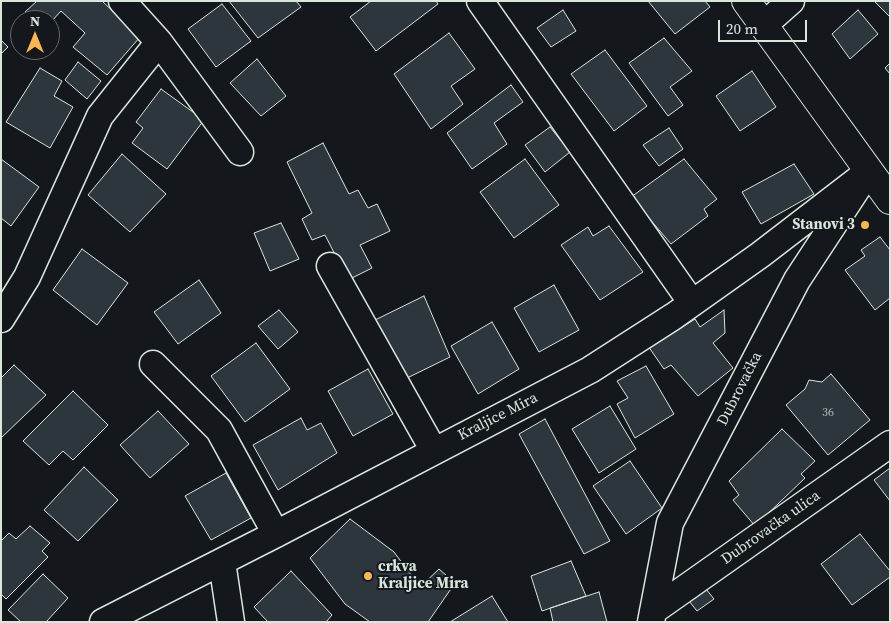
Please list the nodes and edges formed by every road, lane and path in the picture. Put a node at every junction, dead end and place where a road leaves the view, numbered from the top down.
1 (122, 1) edge
2 (480, 1) edge
3 (746, 1) edge
4 (791, 1) edge
5 (764, 25) junction
6 (160, 42) junction
7 (240, 152) dead end
8 (868, 172) junction
9 (890, 200) edge
10 (330, 266) dead end
11 (692, 303) junction
12 (1, 319) edge
13 (153, 364) dead end
14 (890, 444) edge
15 (434, 451) junction
16 (276, 534) junction
17 (222, 562) junction
18 (652, 616) edge
19 (103, 622) edge
20 (231, 622) edge

1 - 6 street
2 - 11 street
3 - 5 street
4 - 5 street
5 - 8 street
6 - 7 street
6 - 12 street
8 - 9 street
8 - 11 street, Kraljice Mira
8 - 18 street, Dubrovačka
10 - 15 street
11 - 15 street, Kraljice Mira
13 - 16 street
14 - 18 street, Dubrovačka ulica
15 - 16 street, Kraljice Mira
16 - 17 street, Kraljice Mira
17 - 19 street, Kraljice Mira
17 - 20 street

